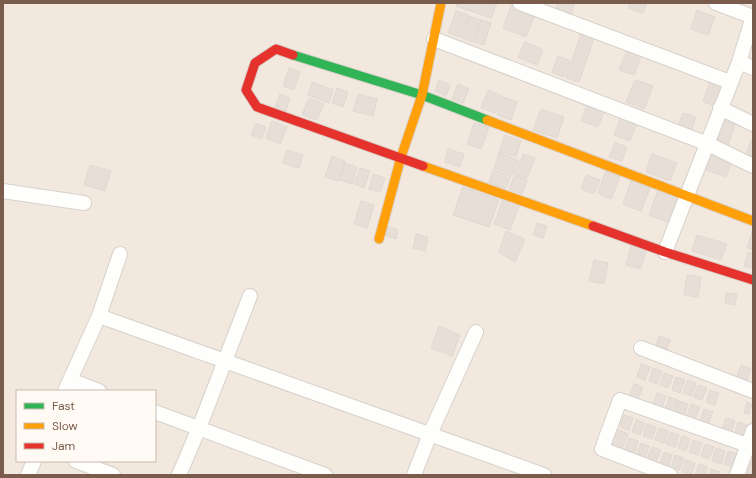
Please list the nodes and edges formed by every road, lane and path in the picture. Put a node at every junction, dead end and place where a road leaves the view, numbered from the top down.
1 (441, 3) edge
2 (520, 3) edge
3 (716, 3) edge
4 (753, 17) edge
5 (434, 39) junction
6 (739, 62) junction
7 (753, 68) edge
8 (730, 82) junction
9 (422, 94) junction
10 (720, 108) junction
11 (753, 124) edge
12 (708, 144) junction
13 (401, 157) junction
14 (753, 166) edge
15 (3, 191) edge
16 (687, 195) junction
17 (84, 203) dead end
18 (753, 221) edge
19 (379, 239) dead end
20 (665, 252) junction
21 (120, 254) dead end
22 (753, 280) edge
23 (250, 296) dead end
24 (99, 316) junction
25 (476, 332) dead end
26 (641, 348) dead end
27 (225, 360) junction
28 (68, 386) edge
29 (92, 390) edge
30 (753, 391) edge
31 (156, 412) edge
32 (199, 428) junction
33 (753, 431) edge
34 (430, 434) junction
35 (750, 446) edge
36 (34, 462) edge
37 (79, 462) edge
38 (28, 475) edge
39 (113, 475) edge
40 (179, 475) edge
41 (324, 475) edge
42 (414, 475) edge
43 (544, 475) edge
44 (670, 475) edge
45 (737, 475) edge

1 - 5 street
2 - 8 street
3 - 4 street
4 - 6 street
5 - 9 street
5 - 12 street
6 - 7 street
6 - 8 street
8 - 10 street
9 - 13 street
9 - 13 street
9 - 16 street
10 - 11 street
10 - 12 street
12 - 14 street
12 - 16 street
13 - 19 street
13 - 20 street
15 - 17 street
16 - 18 street
16 - 20 street
20 - 22 street
21 - 24 street
23 - 27 street
24 - 27 street
24 - 28 street
25 - 34 street
26 - 30 street
27 - 32 street
27 - 34 street
28 - 29 street
31 - 32 street
32 - 40 street
32 - 41 street
33 - 35 street
34 - 42 street
34 - 43 street
35 - 44 street
35 - 45 street
36 - 38 street
37 - 39 street

